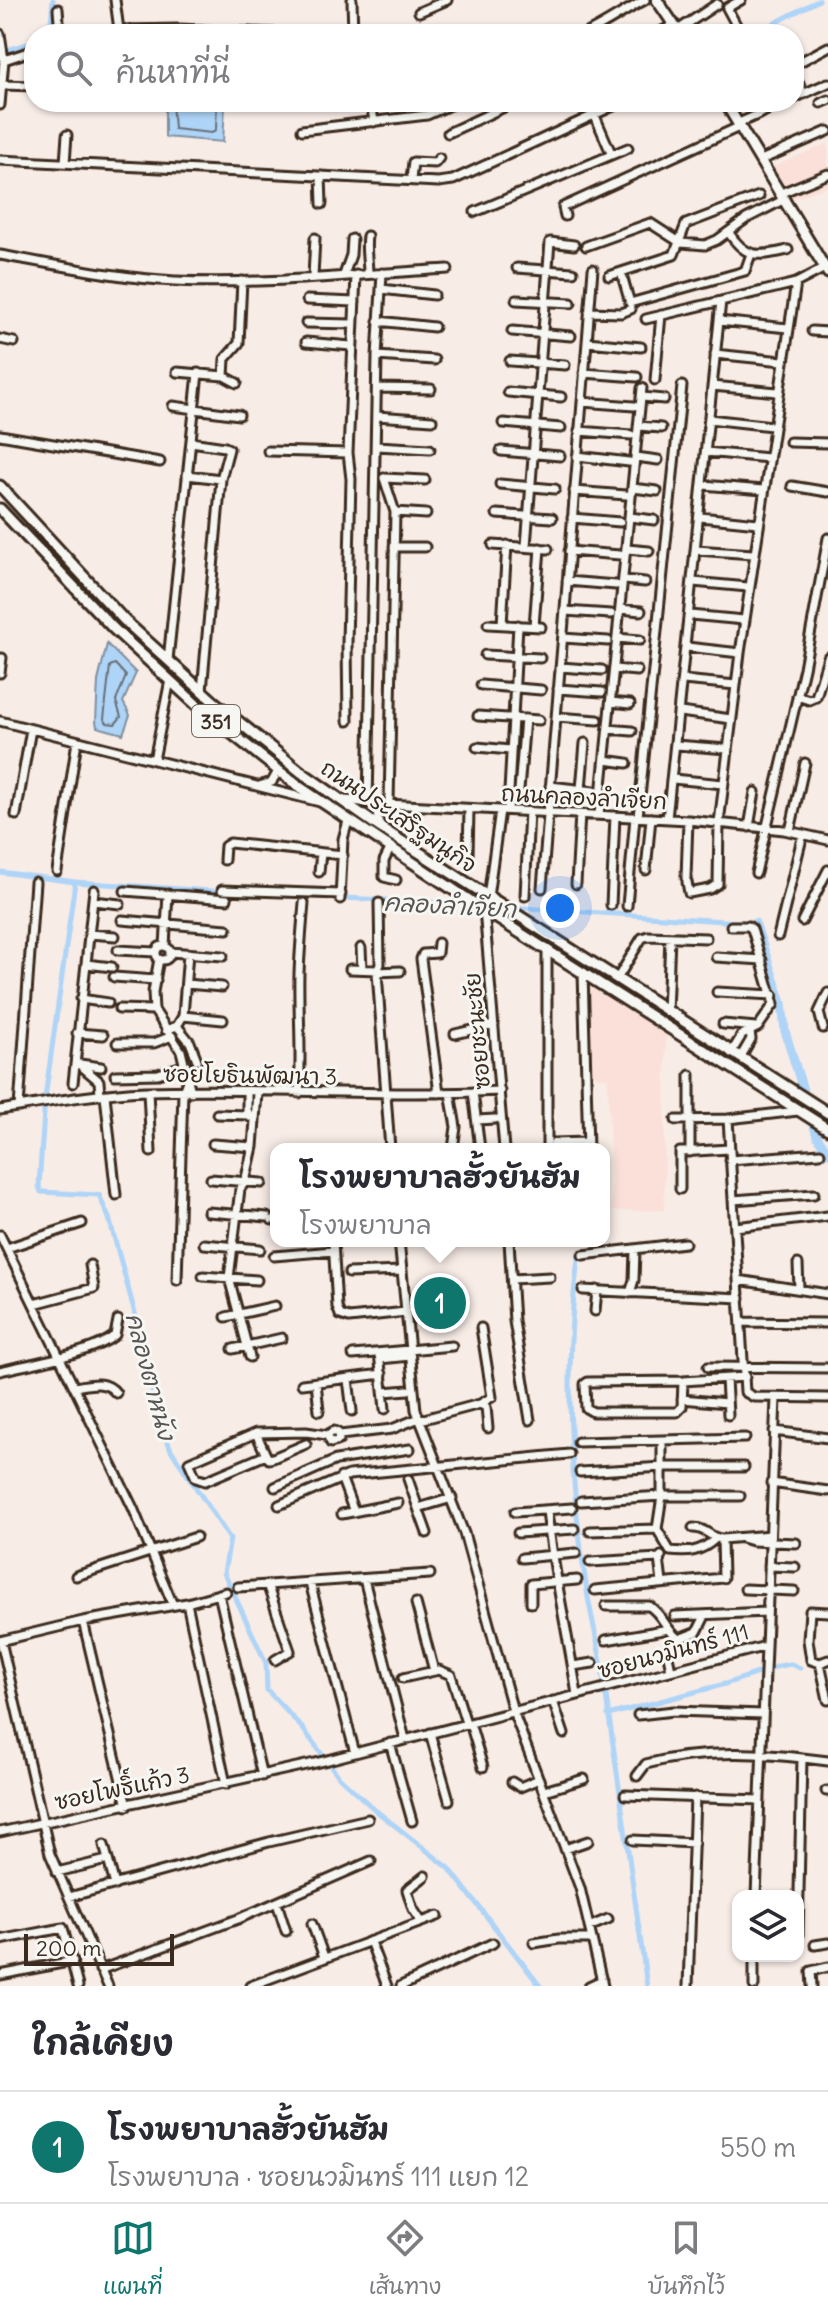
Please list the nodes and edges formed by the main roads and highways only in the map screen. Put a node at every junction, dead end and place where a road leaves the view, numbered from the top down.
1 (657, 0) edge
2 (673, 24) edge
3 (732, 112) edge
4 (827, 270) edge
5 (0, 486) edge
6 (0, 509) edge
7 (822, 1107) edge
8 (827, 1128) edge

1 - 2 main road
3 - 4 main road
5 - 7 main road, ถนนประเสริฐมนูกิจ / 351
6 - 8 main road, ถนนประเสริฐมนูกิจ / 351

